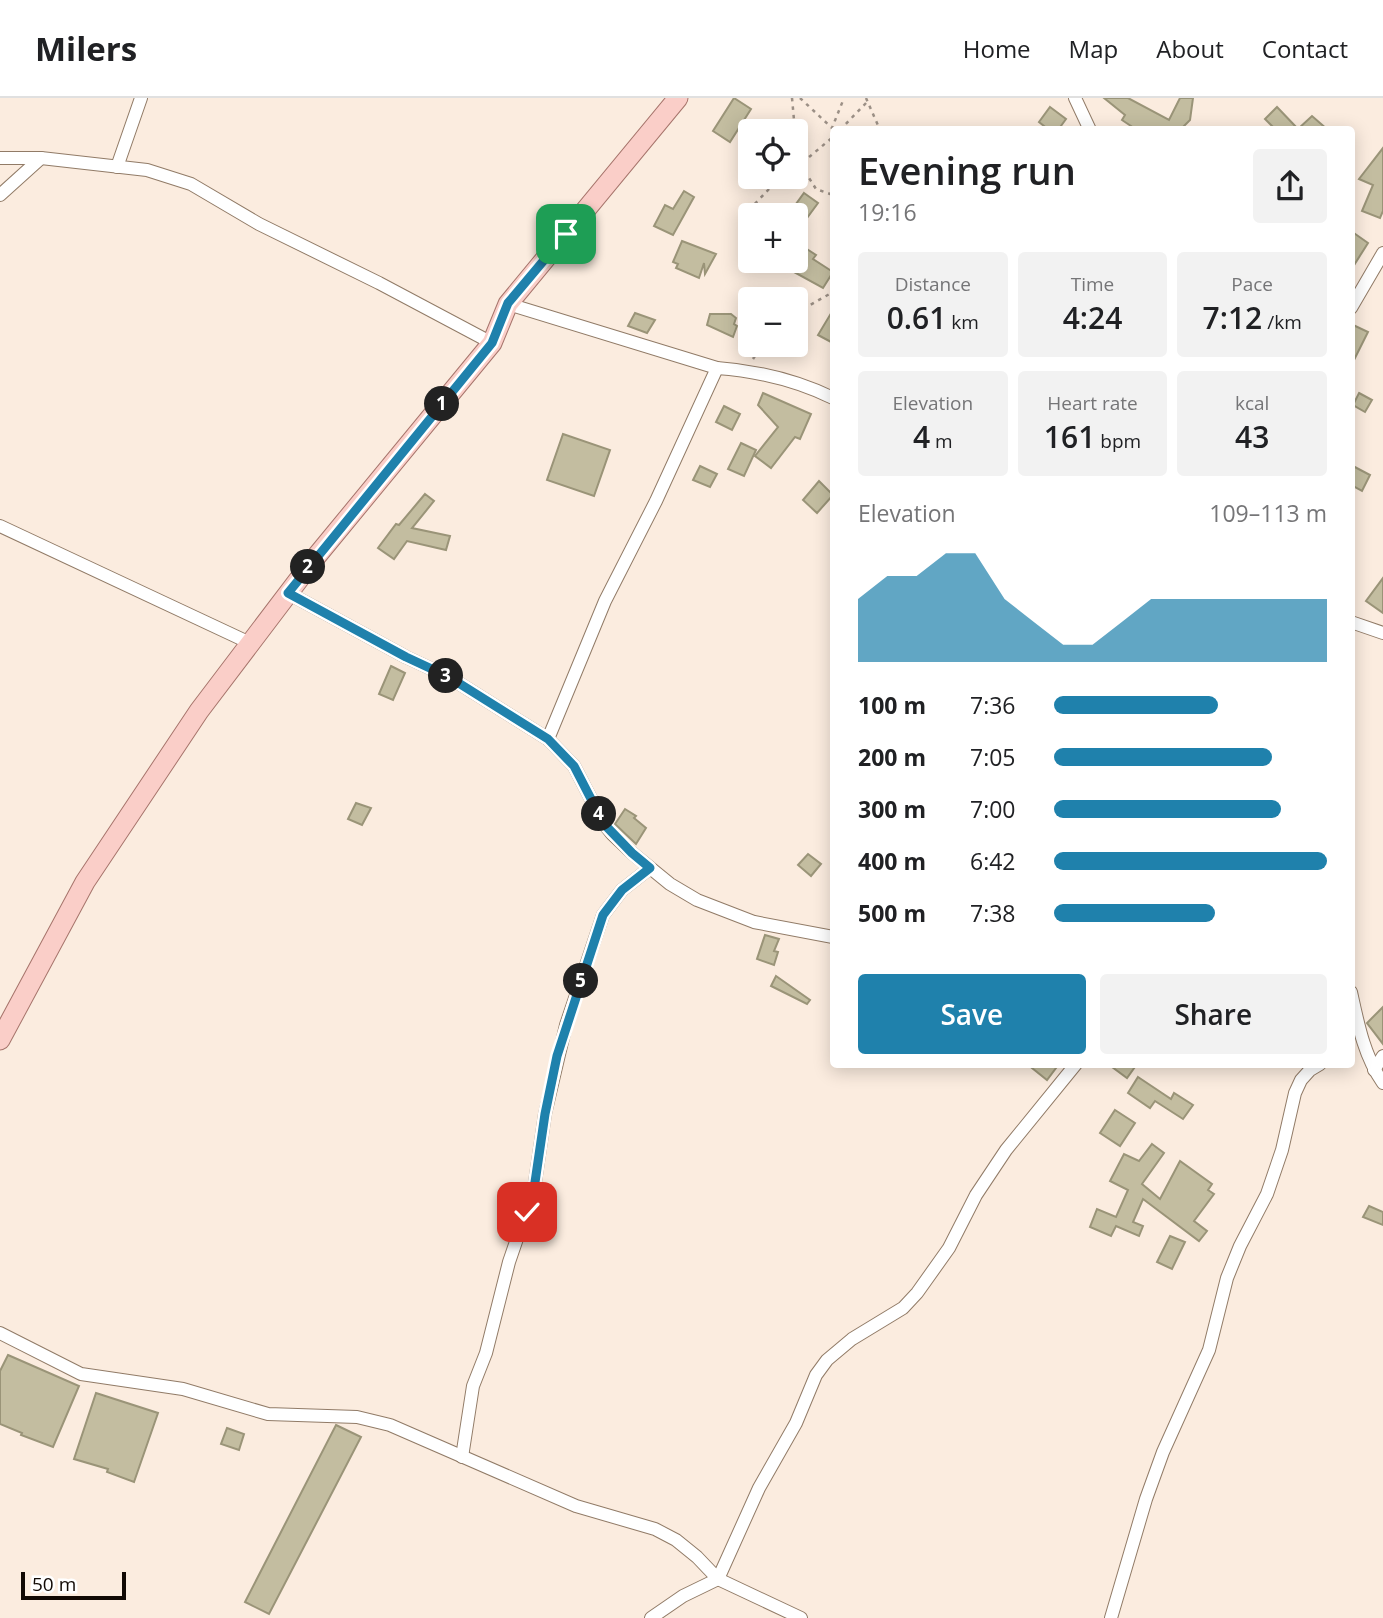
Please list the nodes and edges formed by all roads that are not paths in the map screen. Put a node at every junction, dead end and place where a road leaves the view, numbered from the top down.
1 (141, 98) edge
2 (678, 98) edge
3 (1075, 98) edge
4 (1088, 126) edge
5 (0, 158) edge
6 (41, 158) junction
7 (117, 167) junction
8 (0, 195) edge
9 (1383, 253) edge
10 (1380, 270) edge
11 (508, 303) junction
12 (1355, 303) edge
13 (492, 343) junction
14 (717, 368) junction
15 (830, 396) edge
16 (0, 526) edge
17 (288, 593) junction
18 (1355, 623) edge
19 (1383, 633) edge
20 (250, 643) junction
21 (548, 739) junction
22 (650, 868) junction
23 (830, 936) edge
24 (1355, 1009) edge
25 (0, 1041) edge
26 (1364, 1047) junction
27 (1355, 1050) edge
28 (1383, 1056) edge
29 (1073, 1068) edge
30 (1314, 1068) edge
31 (1374, 1069) junction
32 (1383, 1083) edge
33 (0, 1333) edge
34 (462, 1457) junction
35 (718, 1579) junction
36 (651, 1618) edge
37 (802, 1618) edge
38 (1111, 1618) edge

1 - 7 street
2 - 11 main road
3 - 4 street
5 - 6 street
6 - 7 street
6 - 8 street
7 - 13 street
9 - 10 street
10 - 12 street
11 - 13 main road
11 - 14 street
13 - 17 main road
14 - 15 street
14 - 21 street
16 - 20 street
17 - 20 main road
17 - 21 street
18 - 19 street
20 - 25 main road
21 - 22 street
22 - 23 street
22 - 34 street
24 - 26 street
26 - 27 street
26 - 31 street
28 - 31 street
29 - 35 street
30 - 38 street
31 - 32 street
33 - 34 street
34 - 35 street
35 - 36 street
35 - 37 street

